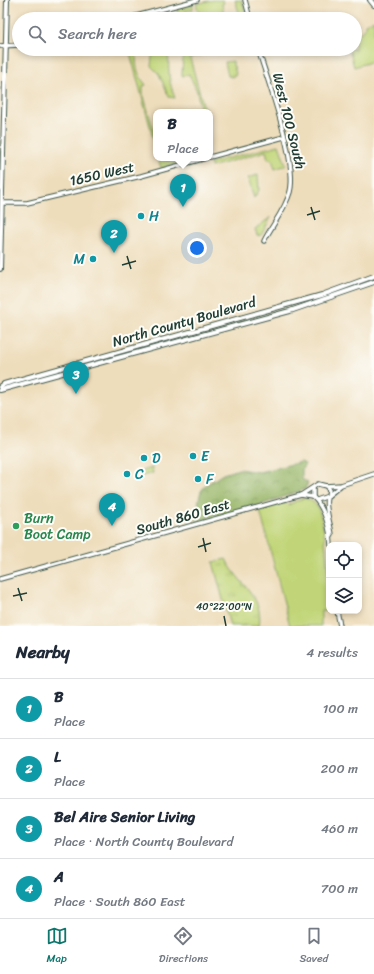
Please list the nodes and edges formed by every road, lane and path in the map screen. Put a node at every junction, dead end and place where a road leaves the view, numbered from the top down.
1 (7, 0) edge
2 (197, 0) edge
3 (245, 0) edge
4 (370, 0) edge
5 (374, 4) edge
6 (152, 12) edge
7 (248, 12) edge
8 (0, 46) edge
9 (6, 46) junction
10 (12, 46) edge
11 (260, 56) edge
12 (284, 137) junction
13 (213, 156) edge
14 (195, 161) edge
15 (2, 203) junction
16 (264, 241) dead end
17 (0, 269) edge
18 (374, 276) edge
19 (374, 282) edge
20 (0, 388) edge
21 (374, 474) edge
22 (341, 485) junction
23 (326, 486) junction
24 (313, 488) junction
25 (301, 495) junction
26 (313, 497) junction
27 (328, 497) junction
28 (317, 500) junction
29 (330, 538) junction
30 (331, 542) edge
31 (0, 579) edge
32 (338, 614) edge
33 (340, 626) edge

1 - 9 main road
2 - 6 street
3 - 7 street
4 - 5 main road
8 - 9 street
9 - 10 street
9 - 15 main road
11 - 12 street, West 100 South
12 - 13 street
12 - 16 street, West 100 South
14 - 15 street, 1650 West
15 - 17 main road
18 - 20 main road, North County Boulevard
19 - 20 main road, North County Boulevard
21 - 22 street
22 - 23 street
22 - 27 street
23 - 24 street
23 - 27 street
24 - 25 street, South 860 East
24 - 26 street
25 - 26 street, South 860 East
25 - 31 street, South 860 East
26 - 28 street
27 - 28 street
27 - 29 street
28 - 29 street
29 - 30 street
32 - 33 street

